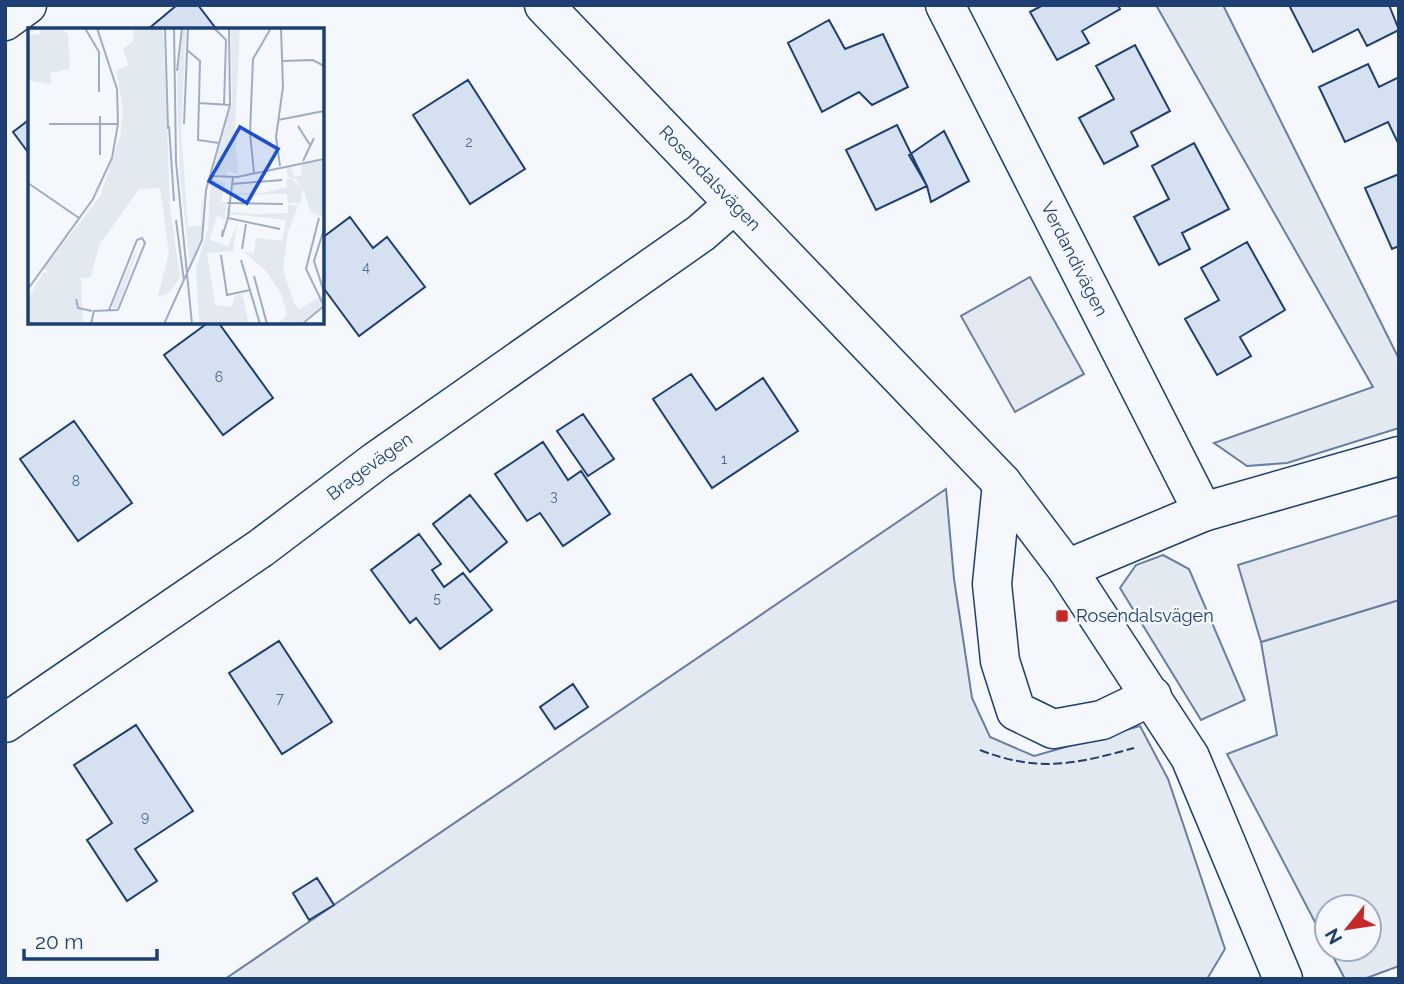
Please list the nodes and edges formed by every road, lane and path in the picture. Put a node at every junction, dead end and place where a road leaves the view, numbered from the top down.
1 (27, 5) edge
2 (544, 5) edge
3 (945, 5) edge
4 (5, 21) edge
5 (733, 205) junction
6 (1399, 456) edge
7 (1002, 482) junction
8 (1203, 512) junction
9 (1066, 569) junction
10 (1152, 696) junction
11 (5, 723) edge
12 (1283, 979) edge

1 - 4 street
2 - 5 street, Rosendalsvägen
3 - 8 street, Verdandivägen
5 - 7 street, Rosendalsvägen
5 - 11 street, Bragevägen
6 - 8 street
7 - 9 street, Rosendalsvägen
7 - 10 street
8 - 9 street
9 - 10 street, Rosendalsvägen
10 - 12 street, Rosendalsvägen

